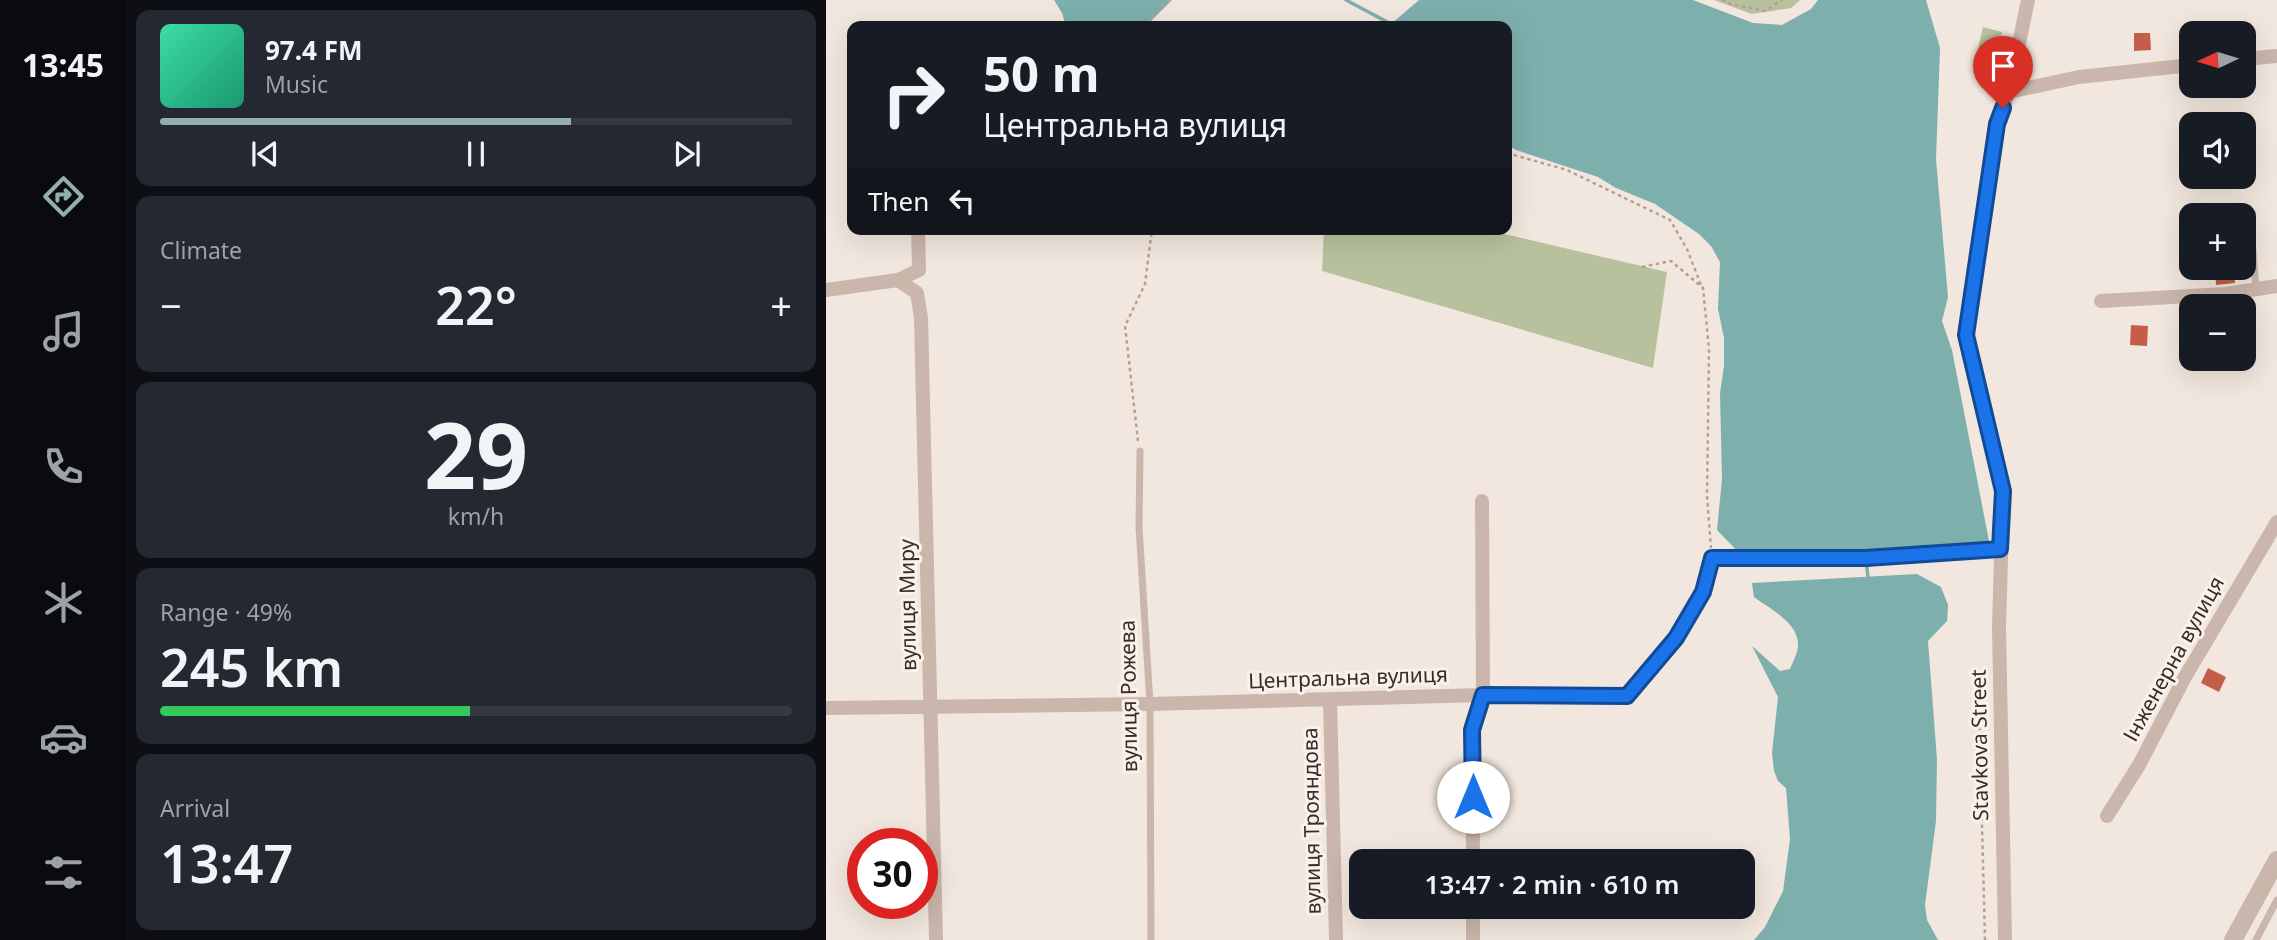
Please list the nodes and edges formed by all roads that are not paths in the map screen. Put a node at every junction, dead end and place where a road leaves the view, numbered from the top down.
1 (2028, 0) edge
2 (2277, 56) edge
3 (2256, 58) edge
4 (2179, 66) edge
5 (2009, 92) junction
6 (919, 235) edge
7 (898, 280) junction
8 (2255, 280) edge
9 (2277, 286) edge
10 (2256, 289) junction
11 (826, 290) edge
12 (2101, 301) dead end
13 (1139, 451) road end
14 (1482, 502) dead end
15 (2277, 522) edge
16 (2000, 549) junction
17 (1483, 695) junction
18 (1330, 700) junction
19 (1150, 704) junction
20 (826, 708) edge
21 (931, 708) junction
22 (2108, 816) dead end
23 (1473, 849) edge
24 (2277, 860) edge
25 (2277, 900) edge
26 (1473, 919) edge
27 (936, 940) edge
28 (1151, 940) edge
29 (1336, 940) edge
30 (1473, 940) edge
31 (2005, 940) edge
32 (2233, 940) edge
33 (2256, 940) edge

1 - 5 street, Stavkova Street
2 - 3 street
4 - 5 street
5 - 16 street, Stavkova Street
6 - 7 street
7 - 11 street
7 - 21 street, вулиця Миру
8 - 10 lane
9 - 10 street
10 - 12 street
13 - 19 lane, вулиця Рожева
14 - 17 street
15 - 22 street, Інженерна вулиця
16 - 17 lane, Центральна вулиця
16 - 31 street, Stavkova Street
17 - 18 street, Центральна вулиця
17 - 23 street
18 - 19 street, Центральна вулиця
18 - 29 street, вулиця Трояндова
19 - 21 street, Центральна вулиця
19 - 28 lane, вулиця Рожева
20 - 21 street, Центральна вулиця
21 - 27 street, вулиця Миру
24 - 32 street
25 - 33 lane
26 - 30 street

